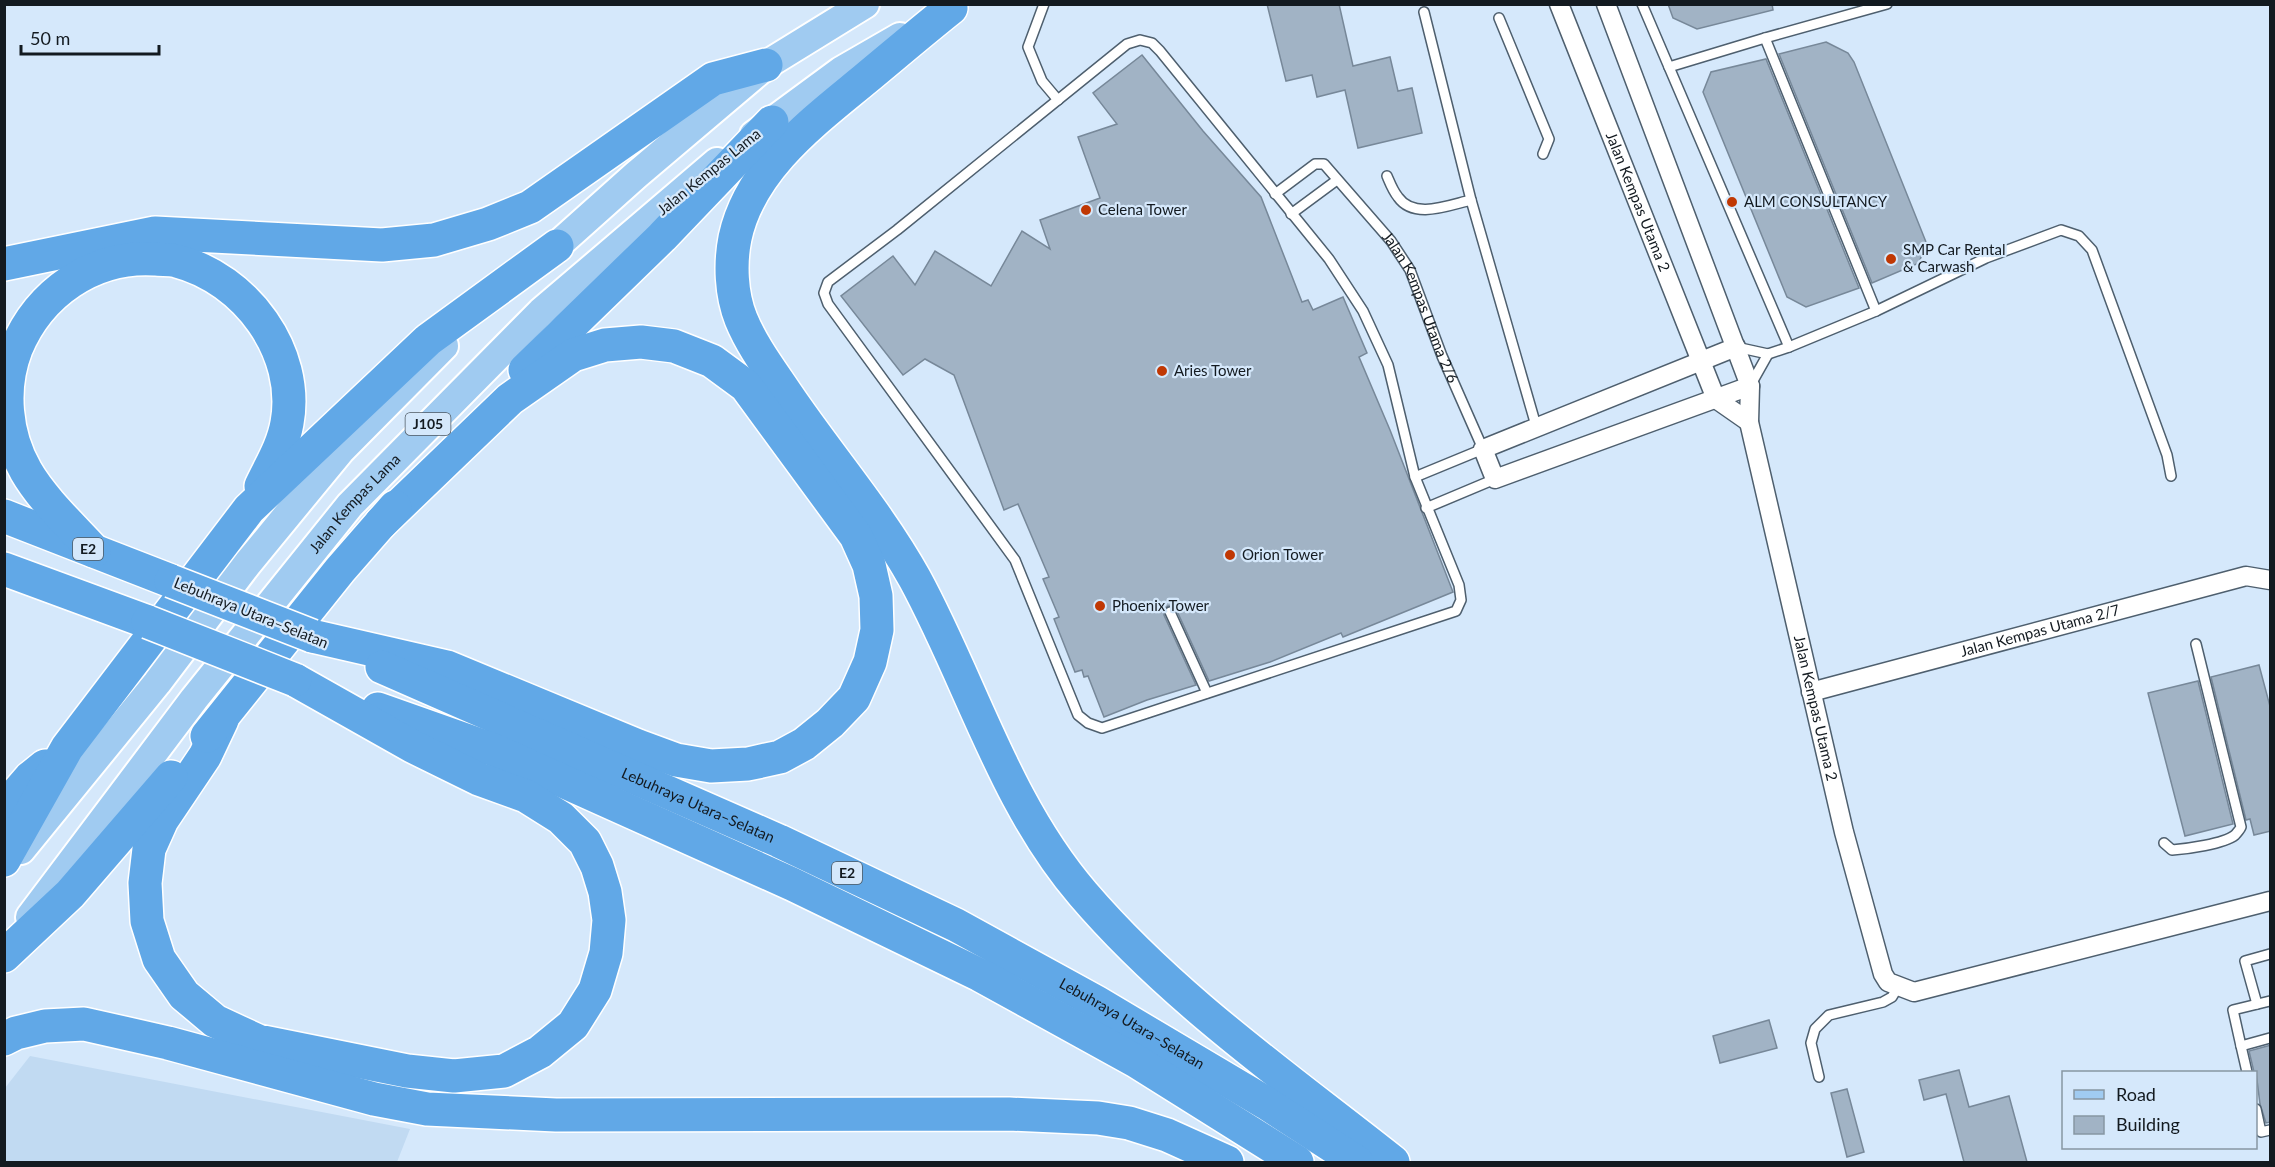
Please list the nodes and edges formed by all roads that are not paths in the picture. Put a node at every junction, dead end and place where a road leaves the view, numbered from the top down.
1 (865, 4) edge
2 (1044, 4) edge
3 (1558, 4) edge
4 (1606, 4) edge
5 (1642, 4) edge
6 (1887, 4) edge
7 (954, 6) edge
8 (1865, 7) edge
9 (1424, 12) dead end
10 (1499, 18) dead end
11 (1765, 38) junction
12 (766, 65) junction
13 (1669, 67) junction
14 (1058, 100) junction
15 (771, 122) junction
16 (1543, 154) dead end
17 (1387, 176) dead end
18 (1337, 180) junction
19 (1275, 194) junction
20 (1471, 200) junction
21 (1291, 214) junction
22 (557, 246) junction
23 (4, 264) edge
24 (1876, 311) junction
25 (1736, 347) junction
26 (1789, 347) junction
27 (1768, 354) junction
28 (1702, 362) junction
29 (1750, 386) junction
30 (1716, 399) junction
31 (1749, 422) junction
32 (1538, 429) junction
33 (1483, 449) junction
34 (2171, 476) dead end
35 (1415, 477) junction
36 (1495, 479) junction
37 (1426, 508) junction
38 (249, 509) junction
39 (4, 516) edge
40 (381, 523) junction
41 (94, 551) junction
42 (4, 569) edge
43 (2271, 580) edge
44 (1170, 612) dead end
45 (312, 636) junction
46 (2196, 644) dead end
47 (295, 680) junction
48 (1811, 692) junction
49 (1207, 693) junction
50 (222, 720) junction
51 (67, 748) junction
52 (4, 808) edge
53 (2164, 843) dead end
54 (4, 860) edge
55 (4, 871) edge
56 (2271, 901) edge
57 (4, 954) edge
58 (2271, 954) edge
59 (1898, 987) junction
60 (2271, 1000) edge
61 (2257, 1004) junction
62 (2271, 1038) edge
63 (4, 1039) edge
64 (2241, 1046) junction
65 (2247, 1071) edge
66 (1819, 1077) dead end
67 (2257, 1114) edge
68 (2271, 1131) edge
69 (1227, 1162) edge
70 (1297, 1162) edge
71 (1357, 1162) edge
72 (1393, 1162) edge

1 - 12 main road, J105
2 - 14 lane
3 - 28 street, Jalan Kempas Utama 2
4 - 25 street
5 - 13 lane
6 - 8 lane
7 - 15 main road, Jalan Kempas Lama / J105
7 - 72 highway
8 - 11 lane
9 - 20 lane
10 - 16 lane
11 - 13 lane
11 - 24 lane
12 - 22 main road, J105
12 - 23 highway
13 - 26 lane
14 - 19 lane
14 - 49 lane
15 - 40 highway
15 - 57 main road, Jalan Kempas Lama / J105
17 - 20 lane
18 - 19 lane, Jalan Kempas Utama 2/6
18 - 21 lane
18 - 33 lane, Jalan Kempas Utama 2/6
19 - 21 lane
20 - 32 lane
21 - 35 lane
22 - 38 highway
22 - 55 main road, J105
24 - 26 lane
24 - 34 lane
25 - 27 lane
25 - 28 street
25 - 29 street
26 - 27 lane
27 - 29 lane
28 - 30 street, Jalan Kempas Utama 2
28 - 32 street
29 - 30 street
29 - 31 street, Jalan Kempas Utama 2
30 - 31 street
30 - 36 street
31 - 48 street, Jalan Kempas Utama 2
32 - 33 street
33 - 35 lane
33 - 36 street, Jalan Kempas Utama 2/6
35 - 37 lane
36 - 37 lane
37 - 49 lane
38 - 41 highway
38 - 51 highway
39 - 41 highway, Lebuhraya Utara–Selatan / E2
40 - 45 highway
40 - 50 highway
41 - 45 highway, Lebuhraya Utara–Selatan / E2, bridge
42 - 47 highway, Lebuhraya Utara–Selatan / E2, bridge
43 - 48 street, Jalan Kempas Utama 2/7
44 - 49 lane
45 - 71 highway, Lebuhraya Utara–Selatan / E2
46 - 53 lane
47 - 50 highway
47 - 70 highway, Lebuhraya Utara–Selatan / E2
48 - 59 street, Jalan Kempas Utama 2
50 - 57 highway
51 - 52 highway
51 - 54 highway
56 - 59 street
58 - 61 lane
59 - 66 lane
60 - 61 lane
61 - 64 lane
62 - 64 lane
63 - 69 highway
64 - 65 lane
67 - 68 lane

